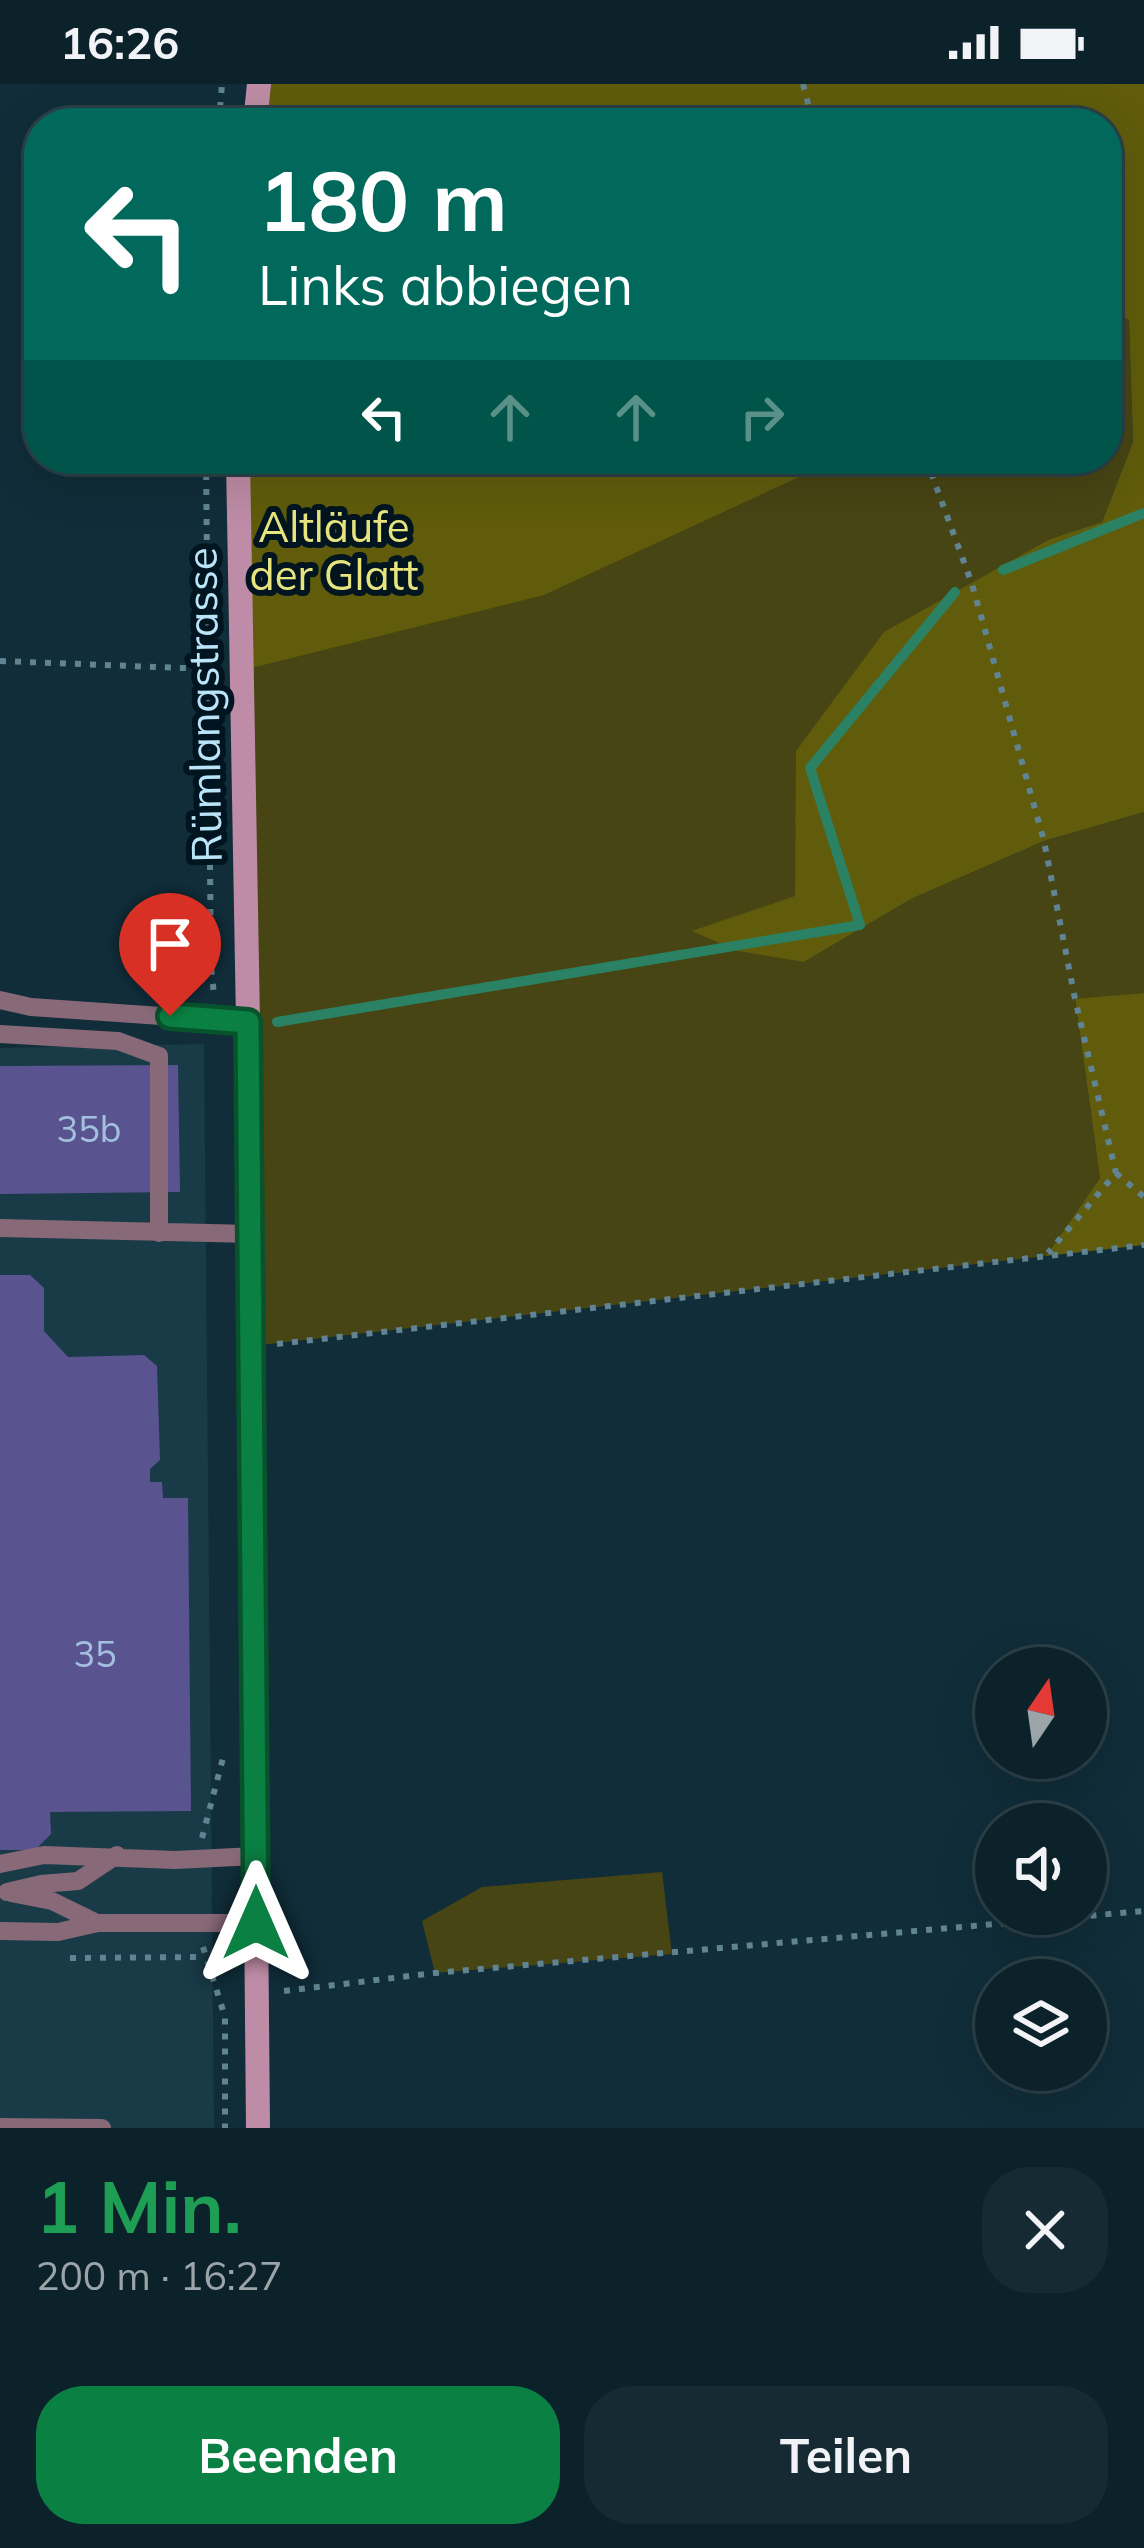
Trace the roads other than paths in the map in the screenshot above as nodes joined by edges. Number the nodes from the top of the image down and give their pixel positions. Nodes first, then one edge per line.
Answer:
1 (238, 474) edge
2 (0, 1000) edge
3 (248, 1022) junction
4 (0, 1034) edge
5 (0, 1228) edge
6 (160, 1233) junction
7 (250, 1234) junction
8 (117, 1855) junction
9 (256, 1856) junction
10 (0, 1864) edge
11 (3, 1892) edge
12 (98, 1923) junction
13 (256, 1923) junction
14 (0, 1931) edge
15 (0, 2127) edge
16 (102, 2128) edge
17 (258, 2128) edge

1 - 3 street, Rümlangstrasse
2 - 3 lane
3 - 7 street, Rümlangstrasse
4 - 6 lane
5 - 6 lane
6 - 7 lane
7 - 9 street, Rümlangstrasse
8 - 9 lane
8 - 10 lane
8 - 11 lane
9 - 13 street, Rümlangstrasse
11 - 12 lane
12 - 13 lane
12 - 14 lane
13 - 17 street, Rümlangstrasse
15 - 16 lane

